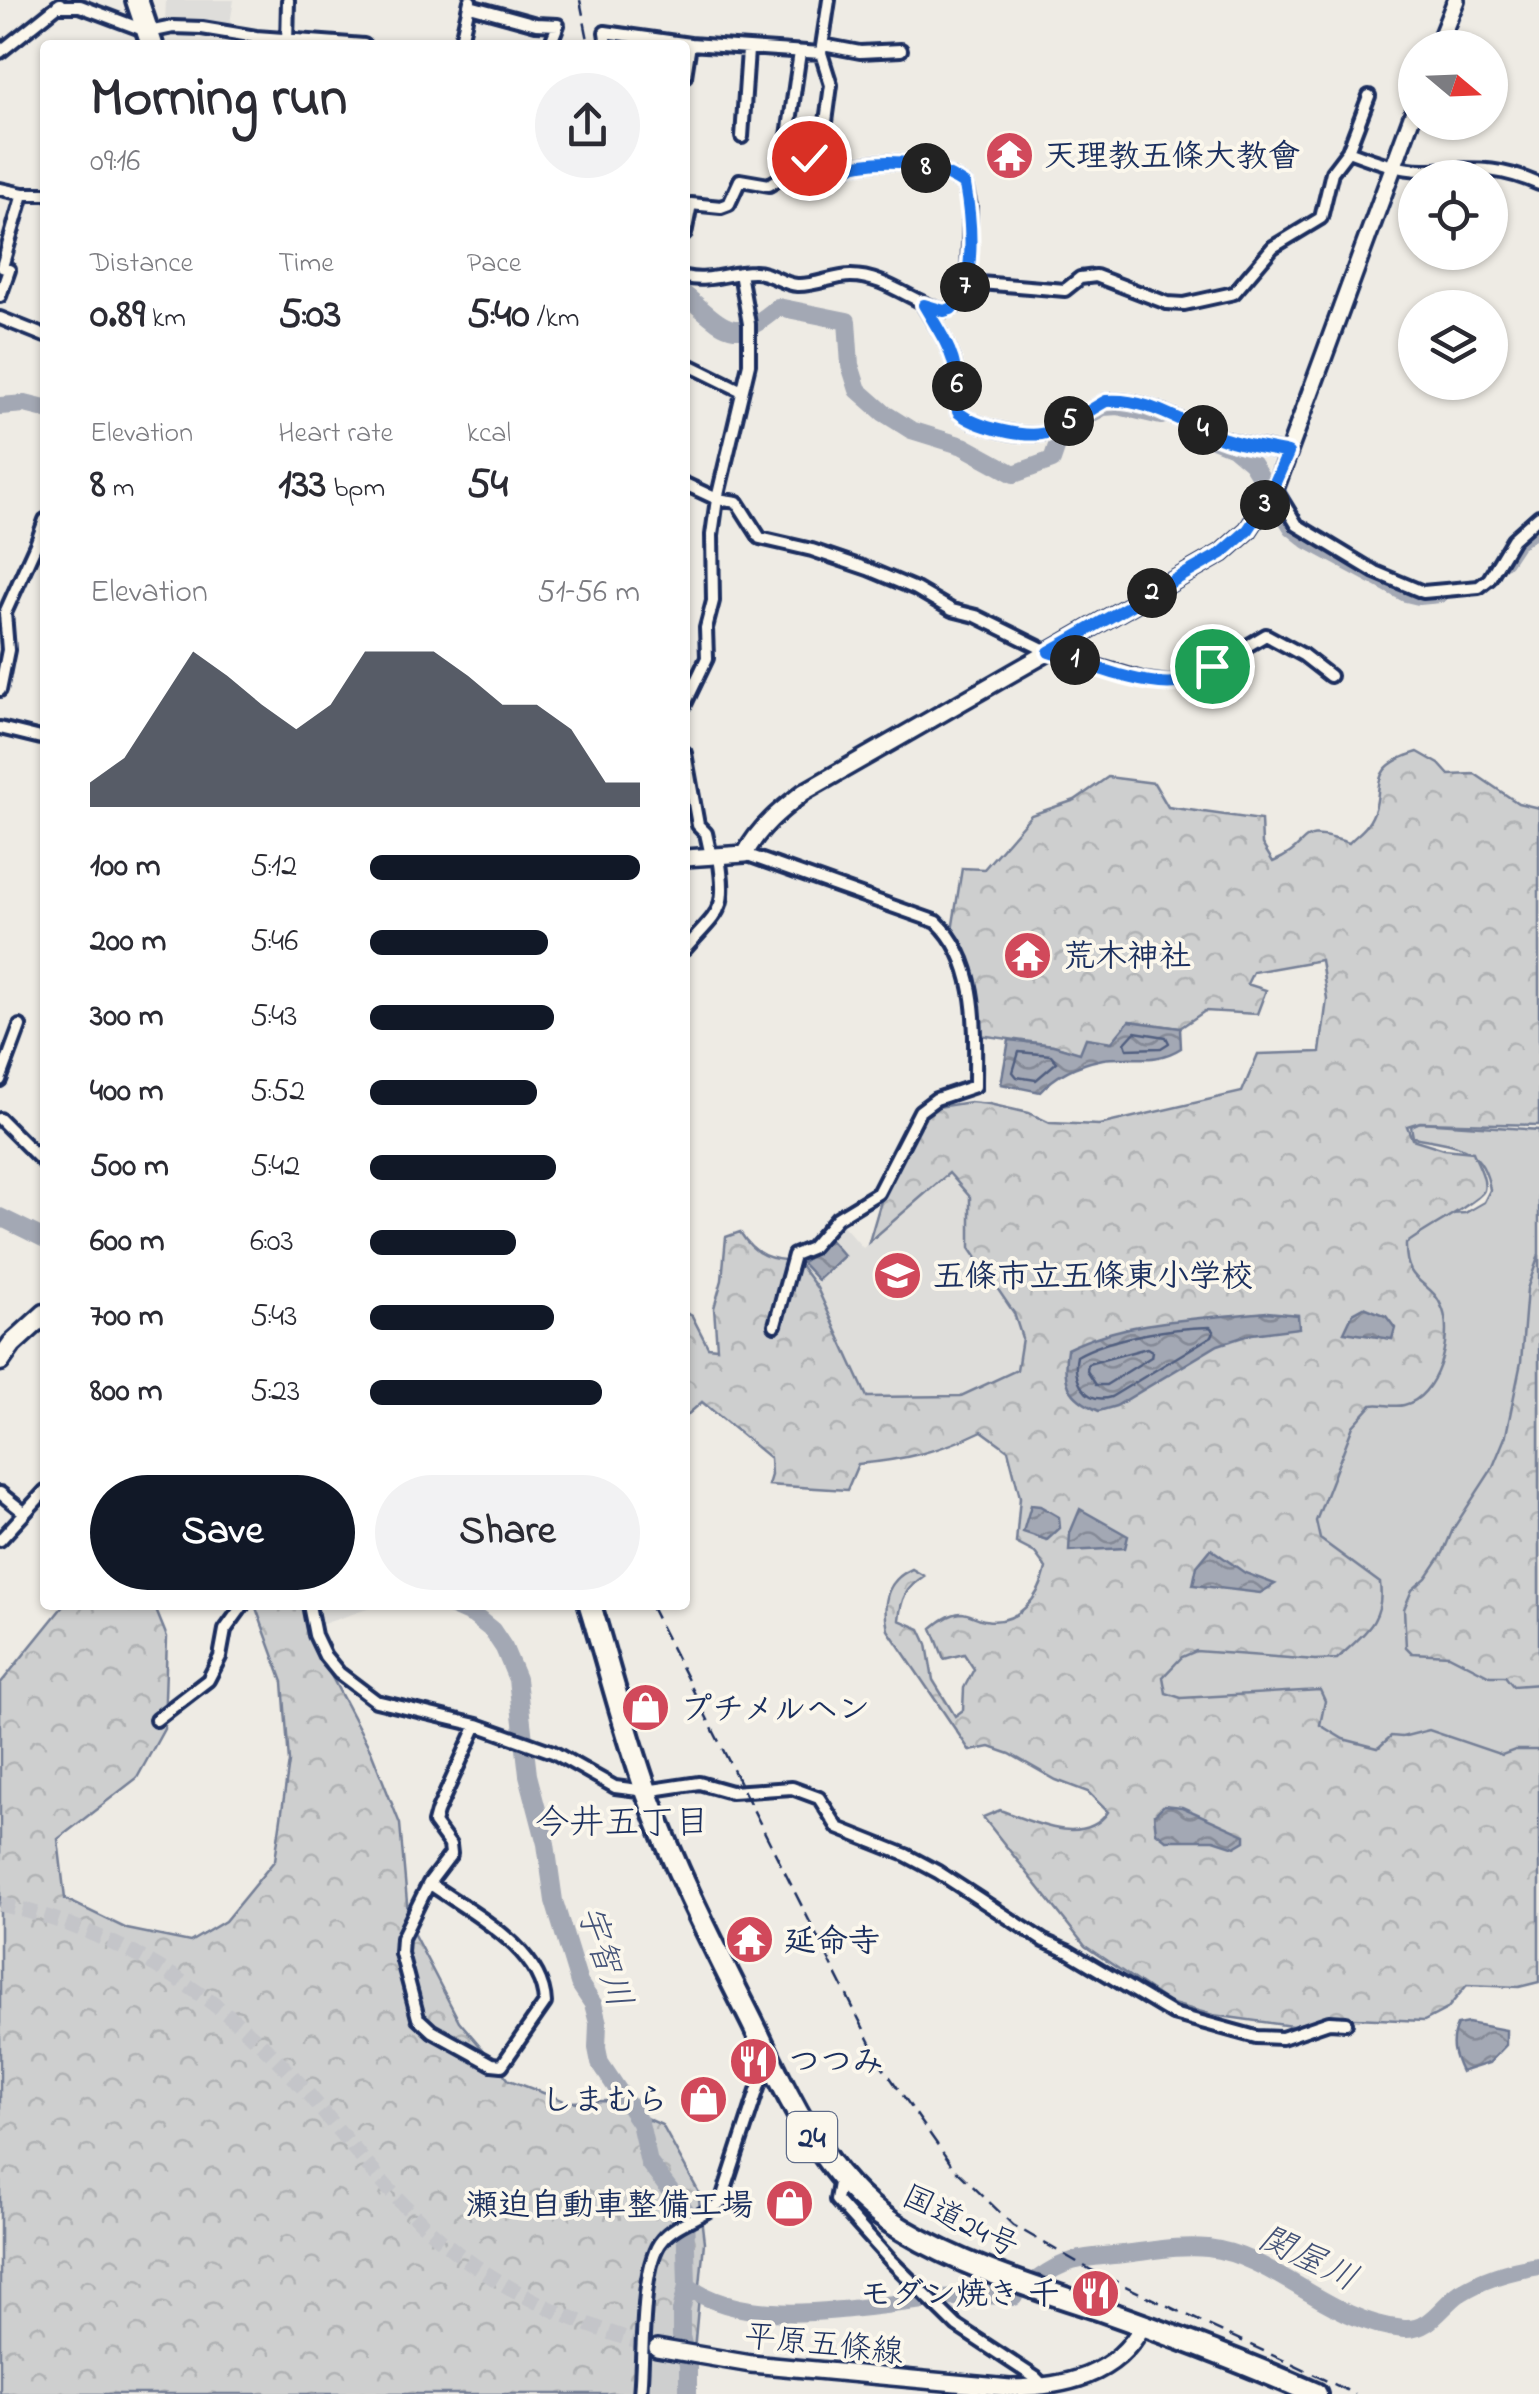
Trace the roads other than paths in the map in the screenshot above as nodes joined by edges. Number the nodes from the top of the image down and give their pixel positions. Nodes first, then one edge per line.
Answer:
1 (138, 0) edge
2 (288, 0) edge
3 (829, 0) edge
4 (1456, 0) edge
5 (61, 3) edge
6 (470, 3) edge
7 (1445, 30) edge
8 (150, 39) edge
9 (275, 40) edge
10 (287, 40) edge
11 (461, 40) edge
12 (552, 40) edge
13 (606, 40) edge
14 (662, 40) edge
15 (690, 44) edge
16 (822, 49) junction
17 (748, 50) junction
18 (900, 50) dead end
19 (0, 52) edge
20 (800, 52) junction
21 (1369, 96) dead end
22 (742, 137) dead end
23 (1404, 140) edge
24 (1348, 151) junction
25 (813, 154) junction
26 (1395, 165) junction
27 (1539, 184) edge
28 (0, 189) edge
29 (23, 194) junction
30 (40, 194) edge
31 (690, 204) edge
32 (740, 274) junction
33 (690, 278) edge
34 (968, 282) junction
35 (0, 296) edge
36 (924, 305) junction
37 (0, 318) edge
38 (40, 334) edge
39 (690, 366) edge
40 (742, 392) junction
41 (1288, 453) junction
42 (690, 486) edge
43 (1270, 496) junction
44 (717, 500) junction
45 (1539, 516) edge
46 (40, 545) edge
47 (1049, 652) junction
48 (1330, 676) dead end
49 (0, 690) edge
50 (690, 694) edge
51 (0, 728) edge
52 (40, 737) edge
53 (690, 781) edge
54 (745, 854) junction
55 (715, 856) junction
56 (690, 858) edge
57 (690, 944) edge
58 (20, 1026) dead end
59 (0, 1080) edge
60 (0, 1119) edge
61 (40, 1159) edge
62 (40, 1321) edge
63 (775, 1325) dead end
64 (0, 1361) edge
65 (0, 1493) edge
66 (40, 1496) edge
67 (25, 1513) junction
68 (0, 1540) edge
69 (239, 1610) edge
70 (309, 1610) edge
71 (592, 1610) edge
72 (156, 1720) dead end
73 (477, 1726) junction
74 (646, 1791) junction
75 (429, 1883) junction
76 (1346, 2023) dead end
77 (764, 2046) junction
78 (840, 2177) junction
79 (1143, 2325) junction
80 (657, 2348) tunnel mouth
81 (1044, 2387) junction
82 (1068, 2389) edge
83 (640, 2394) edge
84 (1316, 2394) edge

1 - 8 highway
2 - 10 street
3 - 16 street
4 - 7 street
5 - 8 street
5 - 19 street
6 - 11 street
6 - 12 street
8 - 9 street
13 - 14 street
15 - 17 street
16 - 18 street
16 - 20 street
16 - 25 street
17 - 20 street
17 - 22 street
20 - 25 street
21 - 24 street
23 - 26 street
24 - 26 street
24 - 34 street
25 - 31 street
25 - 34 street
26 - 27 street
26 - 41 street
28 - 29 street
29 - 30 street
29 - 35 street
32 - 33 street
32 - 36 street
32 - 40 street
34 - 36 street
36 - 41 street
37 - 38 street
39 - 40 street
40 - 44 street
41 - 43 street
42 - 44 street
43 - 45 street
43 - 47 street
44 - 47 street
44 - 50 street
46 - 49 street
47 - 48 street
47 - 54 street
51 - 52 street
53 - 55 street
54 - 55 street
54 - 63 street
55 - 56 street
55 - 57 street
58 - 59 street
60 - 61 street
62 - 64 main road
65 - 67 street
66 - 67 street
67 - 68 street
69 - 72 street
70 - 73 street
71 - 74 highway, 国道24号 / 24
73 - 74 street
73 - 75 street
74 - 76 street
74 - 77 highway, 国道24号 / 24
75 - 75 street
77 - 78 highway, 国道24号 / 24
77 - 83 street
78 - 79 highway, 国道24号 / 24
78 - 81 street
79 - 82 street, 平原五條線
79 - 84 highway, 国道24号 / 24
80 - 81 street, 平原五條線
81 - 82 street, 平原五條線

